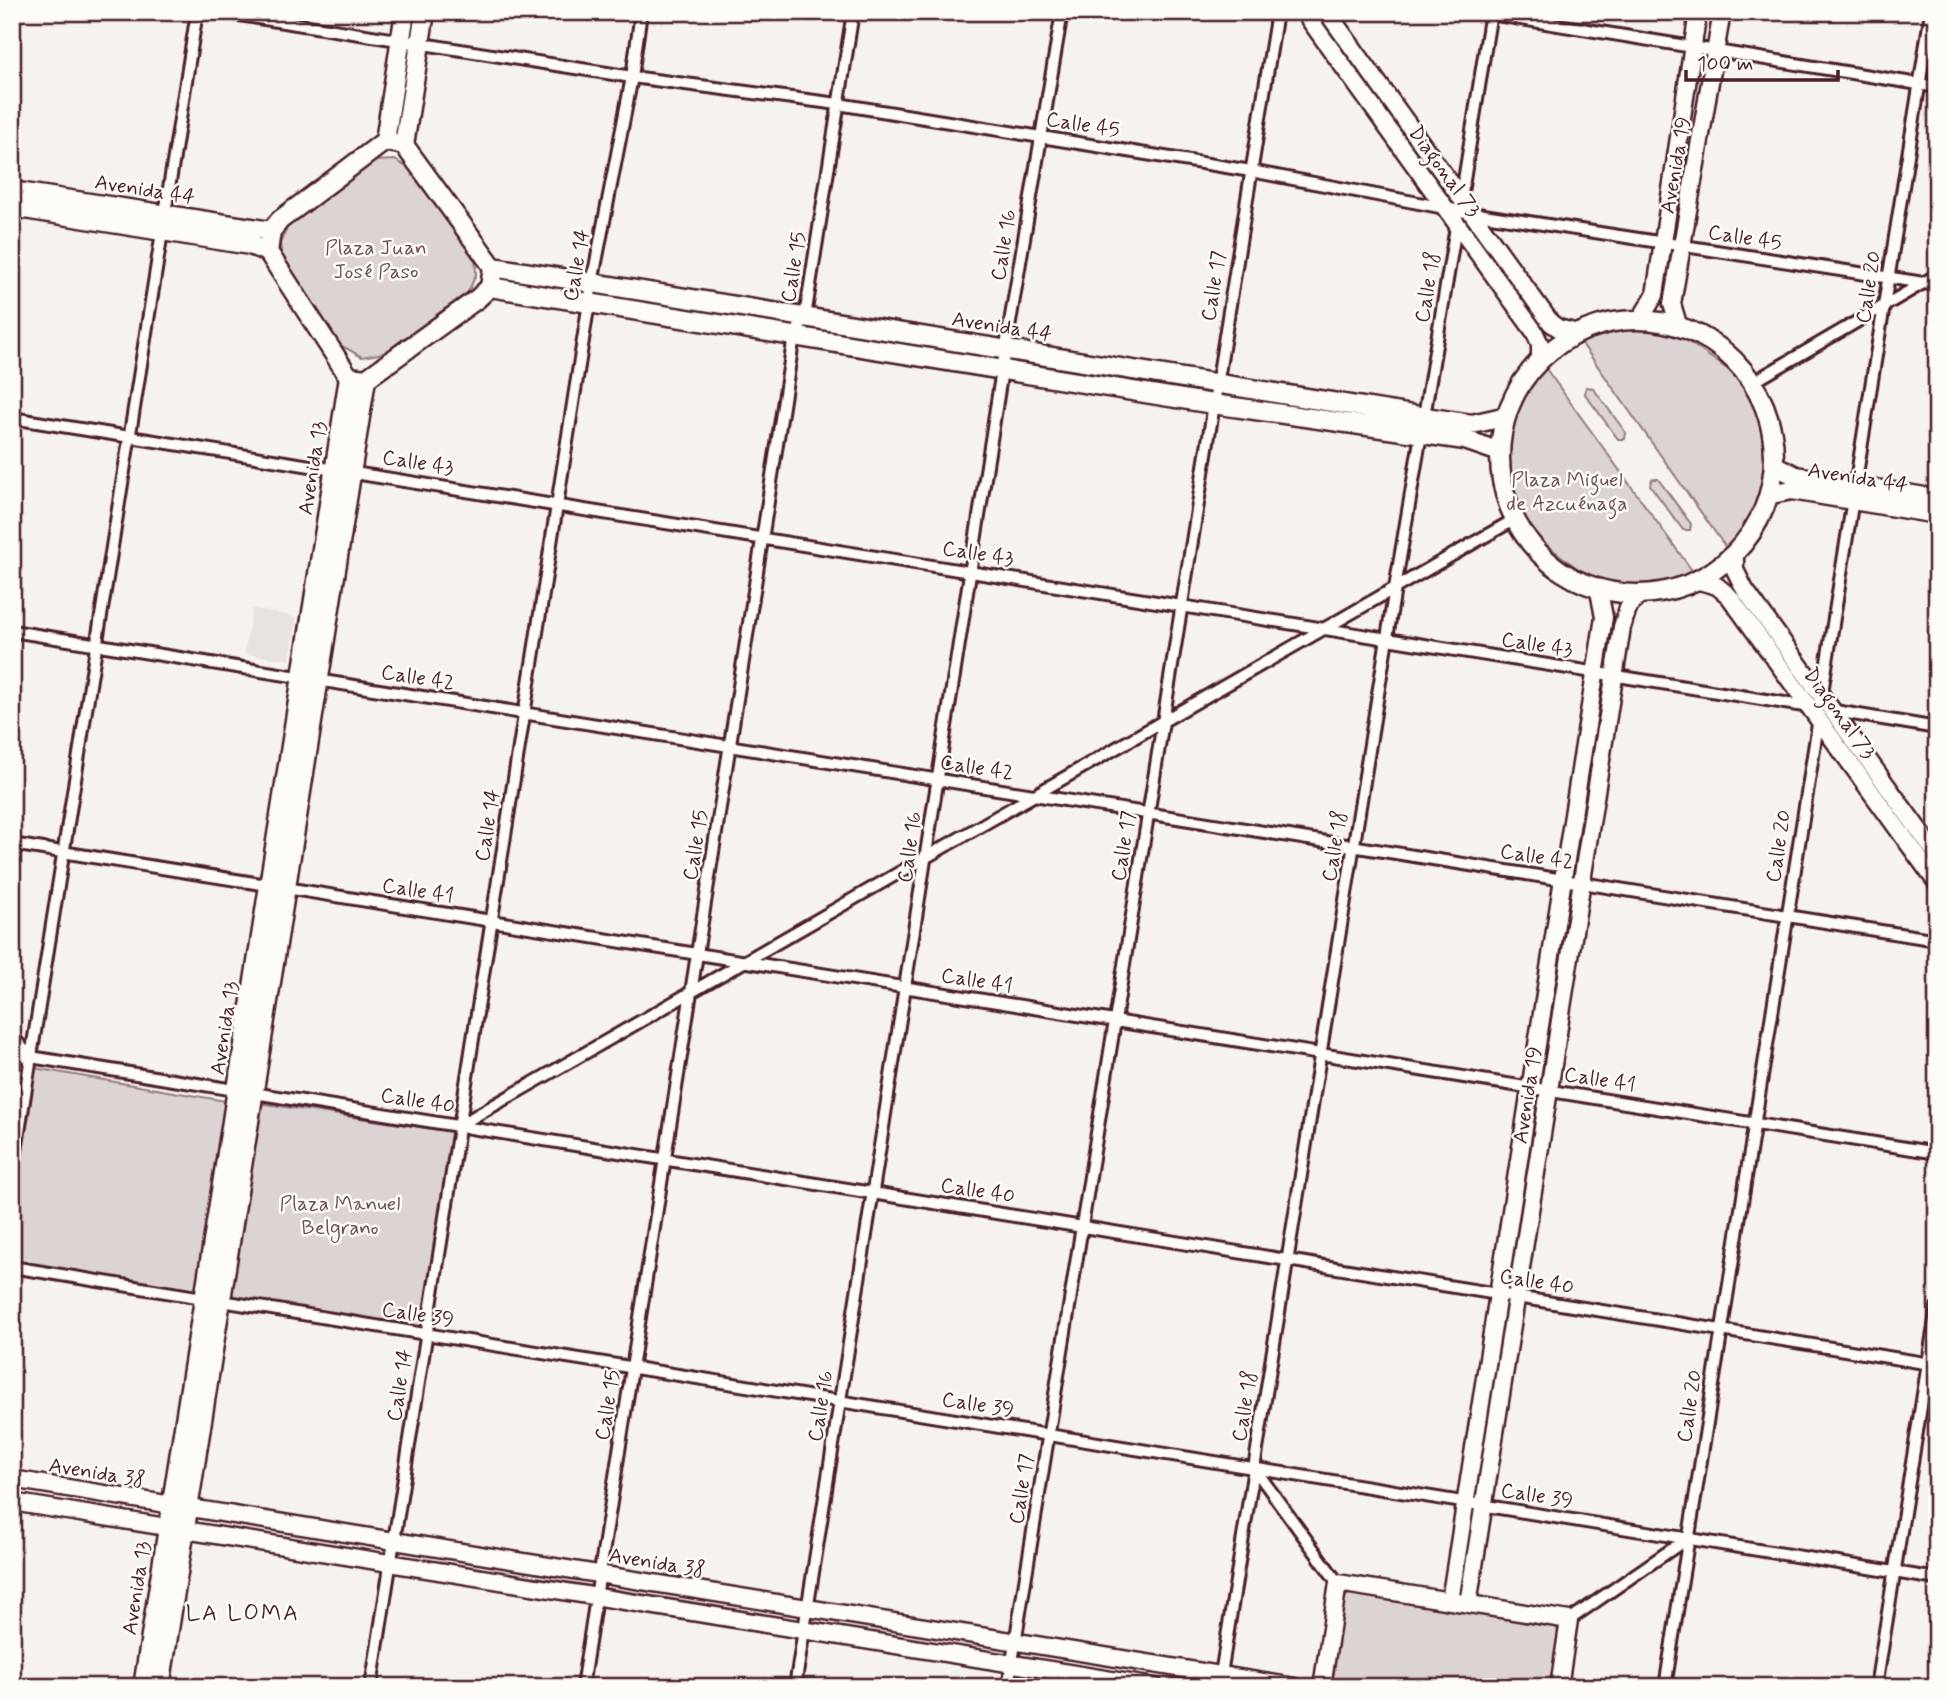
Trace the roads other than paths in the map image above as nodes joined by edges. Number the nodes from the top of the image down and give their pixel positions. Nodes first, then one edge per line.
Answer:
1 (197, 12) edge
2 (220, 12) edge
3 (405, 12) edge
4 (425, 12) edge
5 (641, 12) edge
6 (853, 12) edge
7 (1062, 12) edge
8 (1277, 12) edge
9 (1304, 12) edge
10 (1326, 12) edge
11 (1478, 12) edge
12 (1699, 12) edge
13 (1722, 12) edge
14 (1931, 12) edge
15 (1491, 13) edge
16 (401, 41) junction
17 (420, 44) junction
18 (1693, 47) junction
19 (1716, 51) junction
20 (632, 77) junction
21 (1920, 84) junction
22 (1937, 87) edge
23 (838, 104) junction
24 (1041, 137) junction
25 (385, 141) junction
26 (404, 145) junction
27 (1251, 171) junction
28 (12, 191) edge
29 (12, 207) edge
30 (1459, 211) junction
31 (164, 224) junction
32 (271, 231) junction
33 (1662, 244) junction
34 (1682, 247) junction
35 (268, 252) junction
36 (493, 267) junction
37 (1937, 275) edge
38 (1888, 280) junction
39 (592, 283) junction
40 (1923, 283) junction
41 (1937, 285) edge
42 (490, 287) junction
43 (589, 303) junction
44 (1884, 306) junction
45 (805, 317) junction
46 (1641, 318) junction
47 (1678, 324) junction
48 (1578, 333) junction
49 (794, 336) junction
50 (1006, 349) junction
51 (1540, 358) junction
52 (1002, 370) junction
53 (358, 378) junction
54 (1755, 381) junction
55 (1217, 384) junction
56 (1213, 404) junction
57 (1503, 417) junction
58 (12, 418) edge
59 (1424, 426) junction
60 (130, 437) junction
61 (1497, 451) junction
62 (1776, 466) junction
63 (343, 470) junction
64 (1854, 492) junction
65 (1771, 494) junction
66 (1937, 499) edge
67 (557, 504) junction
68 (1937, 514) edge
69 (1510, 522) junction
70 (763, 538) junction
71 (1735, 552) junction
72 (971, 572) junction
73 (1699, 581) junction
74 (1395, 588) junction
75 (1599, 591) junction
76 (1638, 596) junction
77 (1181, 606) junction
78 (1321, 628) junction
79 (12, 631) edge
80 (1387, 639) junction
81 (97, 644) junction
82 (1595, 673) junction
83 (1614, 676) junction
84 (310, 679) junction
85 (1820, 708) junction
86 (524, 714) junction
87 (1162, 724) junction
88 (1937, 728) edge
89 (730, 747) junction
90 (938, 780) junction
91 (1034, 795) junction
92 (1148, 813) junction
93 (12, 844) edge
94 (1353, 846) junction
95 (64, 852) junction
96 (1937, 855) edge
97 (928, 856) junction
98 (1563, 880) junction
99 (1581, 883) junction
100 (1937, 883) edge
101 (278, 887) junction
102 (1786, 916) junction
103 (492, 922) junction
104 (1937, 940) edge
105 (697, 954) junction
106 (745, 962) junction
107 (905, 988) junction
108 (692, 991) junction
109 (1115, 1021) junction
110 (12, 1037) edge
111 (1320, 1054) junction
112 (12, 1055) edge
113 (31, 1058) junction
114 (1530, 1088) junction
115 (245, 1091) junction
116 (1549, 1091) junction
117 (1754, 1124) junction
118 (458, 1126) junction
119 (1937, 1153) edge
120 (665, 1159) junction
121 (12, 1176) edge
122 (873, 1193) junction
123 (1082, 1227) junction
124 (1287, 1260) junction
125 (12, 1268) edge
126 (1498, 1294) junction
127 (1517, 1297) junction
128 (213, 1300) junction
129 (1937, 1307) edge
130 (1721, 1330) junction
131 (427, 1334) junction
132 (1932, 1364) edge
133 (632, 1368) junction
134 (840, 1401) junction
135 (1049, 1435) junction
136 (1254, 1468) junction
137 (12, 1479) edge
138 (12, 1502) edge
139 (1465, 1502) junction
140 (1484, 1505) junction
141 (180, 1506) junction
142 (177, 1529) junction
143 (1688, 1538) junction
144 (394, 1541) junction
145 (391, 1564) junction
146 (1894, 1572) junction
147 (600, 1574) junction
148 (1937, 1579) edge
149 (1338, 1583) junction
150 (597, 1594) junction
151 (1450, 1601) junction
152 (1468, 1604) junction
153 (808, 1608) junction
154 (1569, 1620) junction
155 (804, 1630) junction
156 (1016, 1642) junction
157 (1012, 1662) junction
158 (1220, 1681) edge
159 (144, 1687) edge
160 (160, 1687) edge
161 (371, 1687) edge
162 (582, 1687) edge
163 (795, 1687) edge
164 (1009, 1687) edge
165 (1154, 1687) edge
166 (1295, 1687) edge
167 (1322, 1687) edge
168 (1559, 1687) edge
169 (1665, 1687) edge
170 (1876, 1687) edge

1 - 31 street
2 - 16 street, Calle 45
3 - 16 main road
4 - 17 main road
5 - 20 street, Calle 14
6 - 23 street, Calle 15
7 - 24 street, Calle 16
8 - 27 street, Calle 17
9 - 30 main road, Diagonal 73
10 - 30 main road, Diagonal 73
11 - 15 street
12 - 18 main road, Avenida 19
13 - 19 main road, Avenida 19
14 - 21 street, Calle 20
15 - 18 street
15 - 30 street, Calle 18
16 - 17 street, Calle 45
16 - 25 main road
17 - 20 street, Calle 45
17 - 26 main road
18 - 19 street
18 - 33 main road, Avenida 19
19 - 21 street
19 - 34 main road, Avenida 19
20 - 23 street, Calle 45
20 - 39 street, Calle 14
21 - 22 street
21 - 38 street, Calle 20
23 - 24 street, Calle 45
23 - 45 street, Calle 15
24 - 27 street, Calle 45
24 - 50 street, Calle 16
25 - 26 main road
25 - 32 main road
26 - 36 main road
27 - 30 street, Calle 45
27 - 55 street, Calle 17
28 - 31 main road, Avenida 44
29 - 31 main road, Avenida 44
30 - 33 street, Calle 45
30 - 48 main road, Diagonal 73
30 - 51 main road, Diagonal 73
30 - 59 street, Calle 18
31 - 32 main road, Avenida 44
31 - 35 main road, Avenida 44
31 - 60 street
32 - 35 main road
33 - 34 street, Calle 45
33 - 46 main road, Avenida 19
34 - 38 street, Calle 45
34 - 47 main road, Avenida 19
35 - 53 main road
36 - 39 main road, Avenida 44
36 - 42 main road
37 - 40 street
38 - 40 street, Calle 45
38 - 44 street, Calle 20
39 - 43 street, Calle 14
39 - 45 main road, Avenida 44
40 - 41 street, Calle 45
40 - 44 street
42 - 43 main road, Avenida 44
42 - 53 main road
43 - 49 main road, Avenida 44
43 - 67 street, Calle 14
44 - 54 street
44 - 64 street, Calle 20
45 - 49 street, Calle 15
45 - 50 main road, Avenida 44
46 - 47 main road
46 - 48 main road
47 - 54 main road
48 - 51 main road
49 - 52 main road, Avenida 44
49 - 70 street, Calle 15
50 - 52 street, Calle 16
50 - 55 main road, Avenida 44
51 - 57 main road
52 - 56 main road, Avenida 44
52 - 72 street, Calle 16
53 - 63 main road, Avenida 13
54 - 62 main road
55 - 56 street, Calle 17
55 - 59 main road, Avenida 44
56 - 59 main road, Avenida 44
56 - 77 street, Calle 17
57 - 59 main road, Avenida 44
57 - 61 main road
58 - 60 street, Calle 43
59 - 61 main road, Avenida 44
59 - 74 street, Calle 18
60 - 63 street, Calle 43
60 - 81 street
61 - 69 main road
62 - 64 main road, Avenida 44
62 - 65 main road
63 - 67 street, Calle 43
63 - 84 main road, Avenida 13
64 - 65 main road, Avenida 44
64 - 66 main road, Avenida 44
64 - 68 main road, Avenida 44
64 - 85 street, Calle 20
65 - 71 main road
67 - 70 street, Calle 43
67 - 86 street, Calle 14
69 - 74 street
69 - 75 main road
70 - 72 street, Calle 43
70 - 89 street, Calle 15
71 - 73 main road
71 - 85 main road, Diagonal 73
72 - 77 street, Calle 43
72 - 90 street, Calle 16
73 - 76 main road
73 - 85 main road, Diagonal 73
74 - 78 street
74 - 80 street, Calle 18
75 - 76 main road
75 - 82 main road, Avenida 19
76 - 83 main road, Avenida 19
77 - 78 street, Calle 43
77 - 87 street, Calle 17
78 - 80 street, Calle 43
78 - 87 street
79 - 81 street, Calle 42
80 - 82 street, Calle 43
80 - 94 street, Calle 18
81 - 84 street, Calle 42
81 - 95 street
82 - 83 street, Calle 43
82 - 98 main road, Avenida 19
83 - 85 street, Calle 43
83 - 99 main road, Avenida 19
84 - 86 street, Calle 42
84 - 101 main road, Avenida 13
85 - 88 street, Calle 43
85 - 96 main road, Diagonal 73
85 - 100 main road, Diagonal 73
85 - 102 street, Calle 20
86 - 89 street, Calle 42
86 - 103 street, Calle 14
87 - 91 street
87 - 92 street, Calle 17
89 - 90 street, Calle 42
89 - 105 street, Calle 15
90 - 91 street, Calle 42
90 - 97 street, Calle 16
91 - 92 street, Calle 42
91 - 97 street
92 - 94 street, Calle 42
92 - 109 street, Calle 17
93 - 95 street, Calle 41
94 - 98 street, Calle 42
94 - 111 street, Calle 18
95 - 101 street, Calle 41
95 - 113 street
97 - 106 street
97 - 107 street, Calle 16
98 - 99 street, Calle 42
98 - 114 main road, Avenida 19
99 - 102 street, Calle 42
99 - 116 main road, Avenida 19
101 - 103 street, Calle 41
101 - 115 main road, Avenida 13
102 - 104 street, Calle 42
102 - 117 street, Calle 20
103 - 105 street, Calle 41
103 - 118 street, Calle 14
105 - 106 street, Calle 41
105 - 108 street, Calle 15
106 - 107 street, Calle 41
106 - 108 street
107 - 109 street, Calle 41
107 - 122 street, Calle 16
108 - 118 street
108 - 120 street, Calle 15
109 - 111 street, Calle 41
109 - 123 street, Calle 17
110 - 113 street
111 - 114 street, Calle 41
111 - 124 street, Calle 18
112 - 113 street, Calle 40
113 - 115 street, Calle 40
113 - 121 street
114 - 116 street, Calle 41
114 - 126 main road, Avenida 19
115 - 118 street, Calle 40
115 - 128 main road, Avenida 13
116 - 117 street, Calle 41
116 - 127 main road, Avenida 19
117 - 119 street, Calle 41
117 - 130 street, Calle 20
118 - 120 street, Calle 40
118 - 131 street, Calle 14
120 - 122 street, Calle 40
120 - 133 street, Calle 15
122 - 123 street, Calle 40
122 - 134 street, Calle 16
123 - 124 street, Calle 40
123 - 135 street, Calle 17
124 - 126 street, Calle 40
124 - 136 street, Calle 18
125 - 128 street, Calle 39
126 - 127 street, Calle 40
126 - 139 main road, Avenida 19
127 - 130 street, Calle 40
127 - 140 main road, Avenida 19
128 - 131 street, Calle 39
128 - 141 main road, Avenida 13
129 - 132 street
130 - 132 street, Calle 40
130 - 143 street, Calle 20
131 - 133 street, Calle 39
131 - 144 street, Calle 14
132 - 146 street
133 - 134 street, Calle 39
133 - 147 street, Calle 15
134 - 135 street, Calle 39
134 - 153 street, Calle 16
135 - 136 street, Calle 39
135 - 156 street, Calle 17
136 - 139 street, Calle 39
136 - 149 street
136 - 158 street, Calle 18
137 - 141 main road, Avenida 38
138 - 142 main road, Avenida 38
139 - 140 street, Calle 39
139 - 151 main road, Avenida 19
140 - 143 street, Calle 39
140 - 152 main road, Avenida 19
141 - 142 main road, Avenida 13
141 - 144 main road, Avenida 38
142 - 145 main road, Avenida 38
142 - 159 main road, Avenida 13
142 - 160 main road, Avenida 13
143 - 146 street, Calle 39
143 - 154 street
143 - 169 street, Calle 20
144 - 145 street, Calle 14
144 - 147 main road, Avenida 38
145 - 150 main road, Avenida 38
145 - 161 street, Calle 14
146 - 148 street, Calle 39
146 - 170 street
147 - 150 street, Calle 15
147 - 153 main road, Avenida 38
149 - 151 main road
149 - 167 main road
150 - 155 main road, Avenida 38
150 - 162 street, Calle 15
151 - 152 main road
152 - 154 main road
153 - 155 street, Calle 16
153 - 156 main road, Avenida 38
154 - 168 main road
155 - 157 main road, Avenida 38
155 - 163 street, Calle 16
156 - 157 street, Calle 17
156 - 158 main road, Avenida 38
157 - 164 street, Calle 17
157 - 165 main road, Avenida 38
158 - 166 main road, Avenida 38

